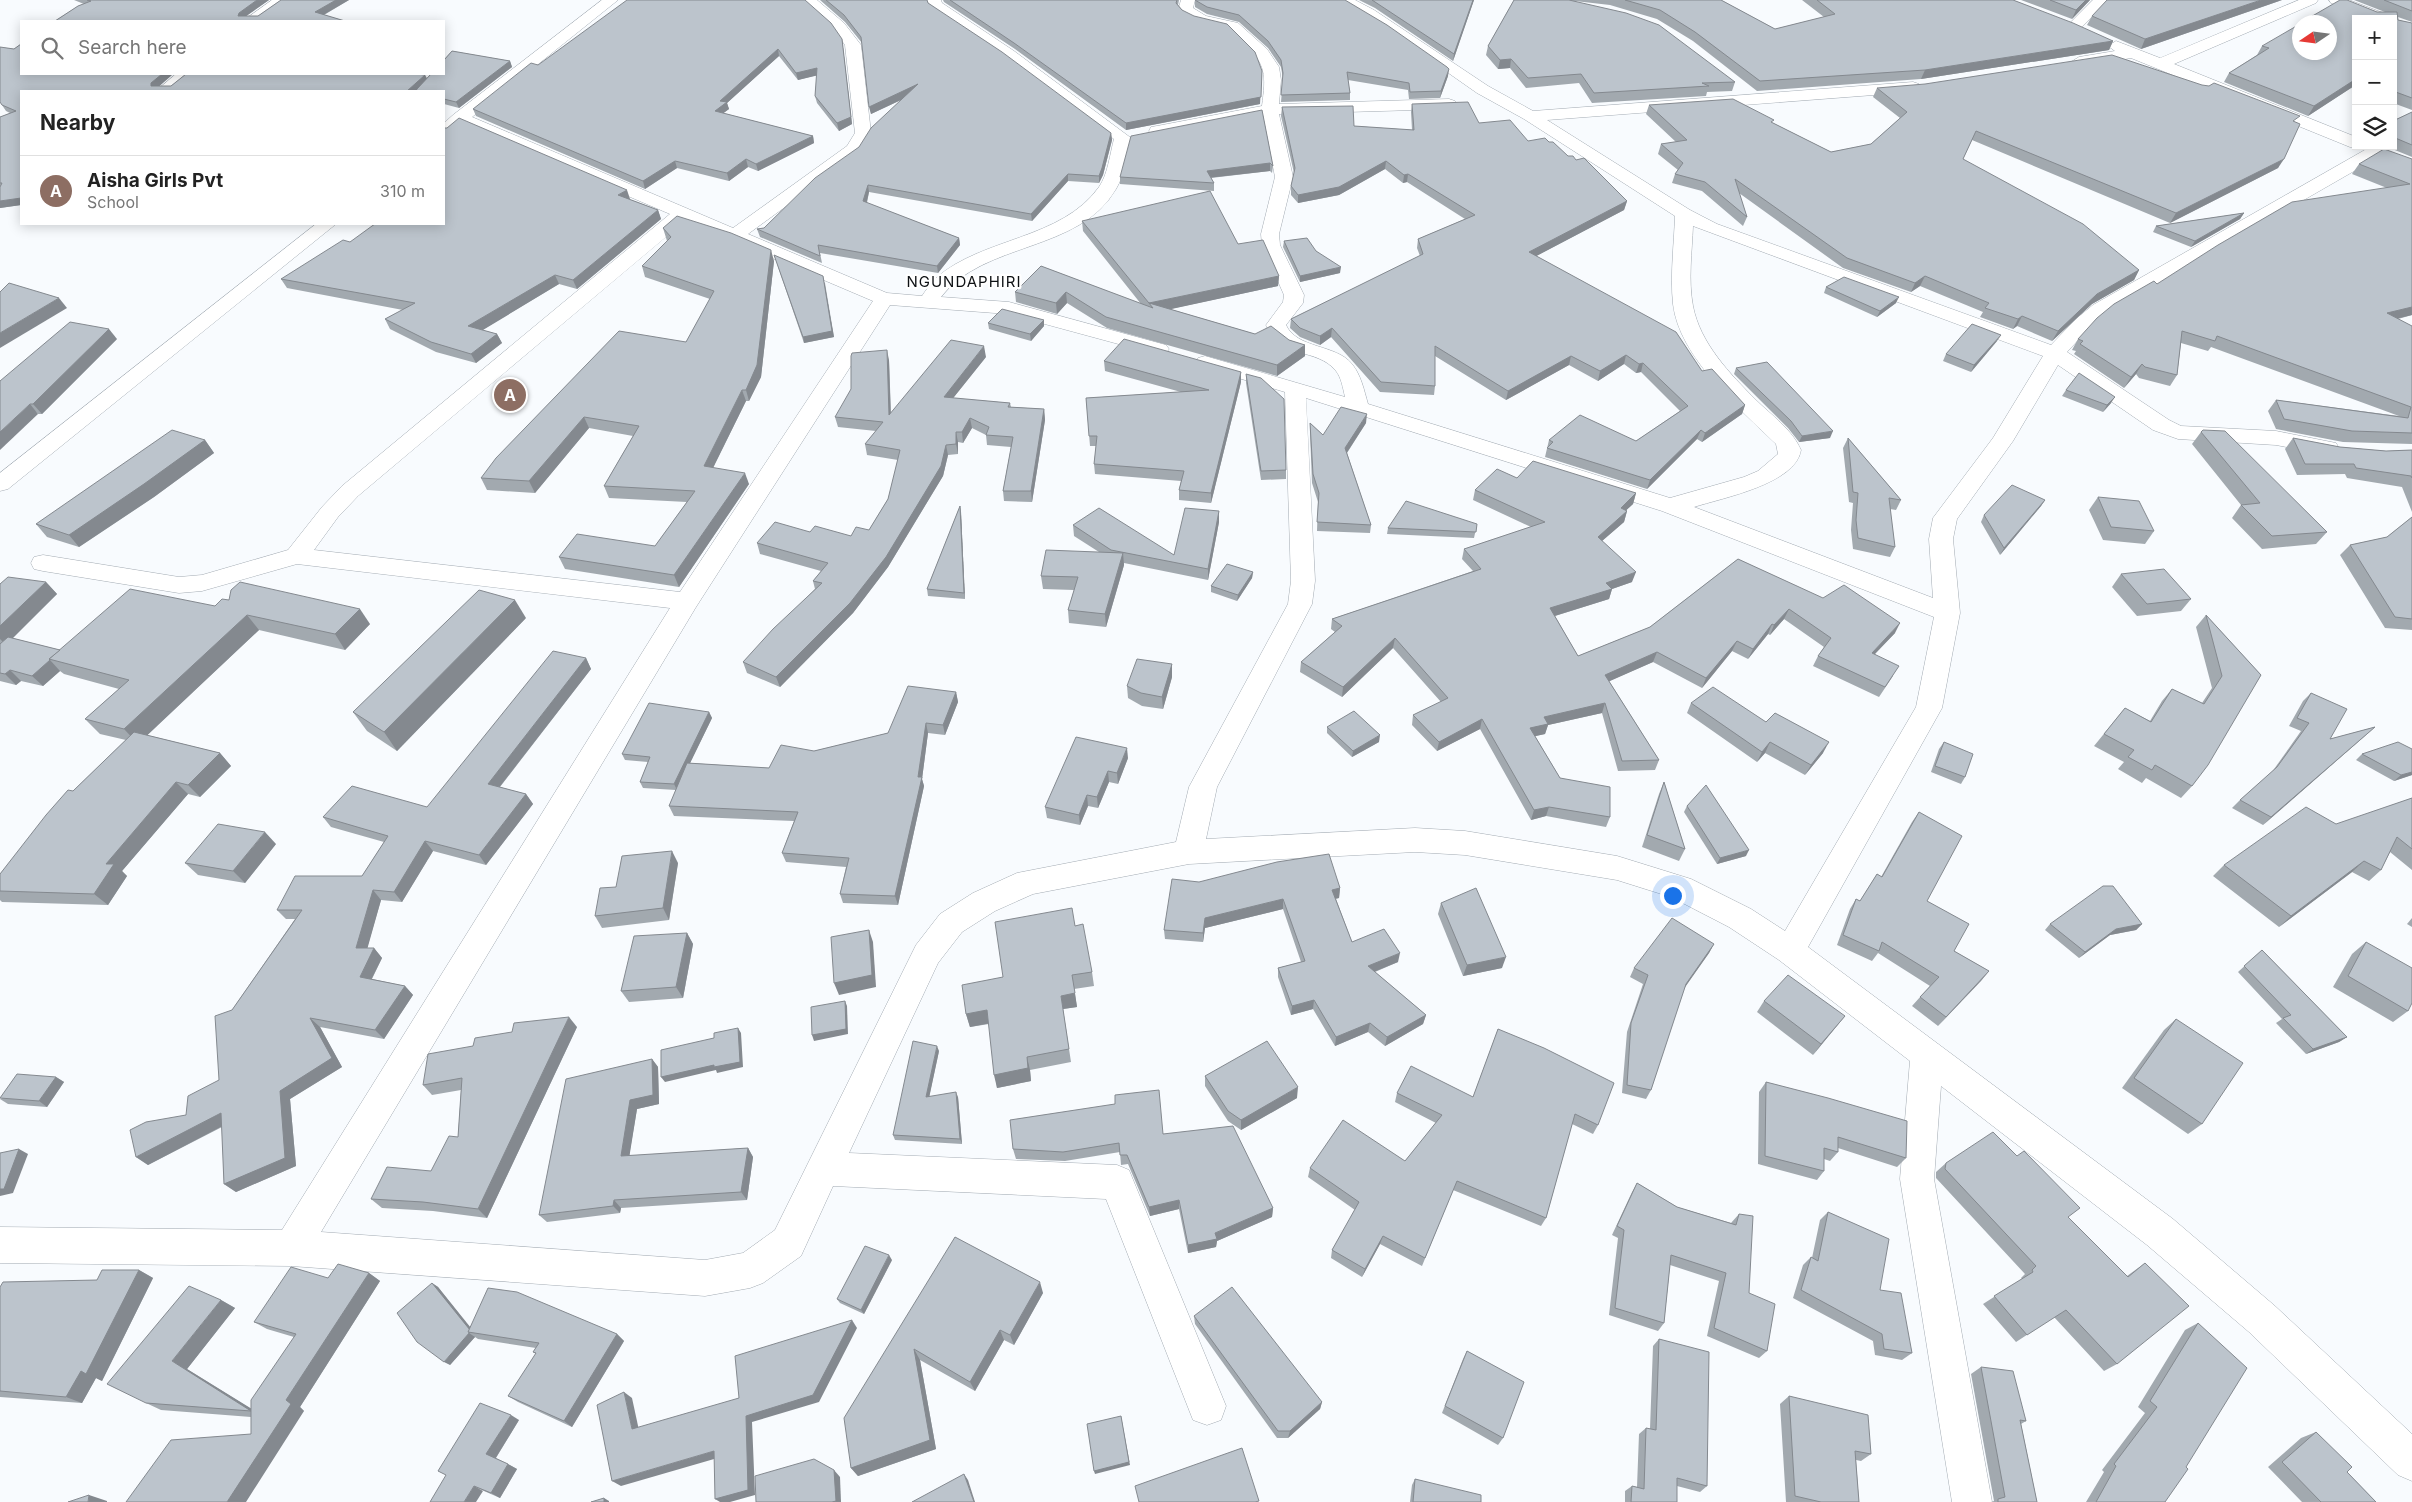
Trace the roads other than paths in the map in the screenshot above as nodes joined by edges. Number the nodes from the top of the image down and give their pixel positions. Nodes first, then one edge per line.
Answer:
1 (282, 0) edge
2 (611, 0) edge
3 (808, 0) edge
4 (934, 0) edge
5 (1188, 0) edge
6 (1344, 0) edge
7 (2101, 0) edge
8 (2311, 0) edge
9 (2336, 0) edge
10 (2377, 15) edge
11 (252, 20) edge
12 (2056, 20) edge
13 (2074, 27) junction
14 (2132, 53) junction
15 (2067, 63) edge
16 (2160, 64) junction
17 (185, 75) edge
18 (1734, 83) edge
19 (1930, 85) edge
20 (165, 90) edge
21 (1754, 98) junction
22 (1503, 103) junction
23 (1270, 109) junction
24 (1530, 116) junction
25 (451, 124) edge
26 (1123, 138) junction
27 (2352, 142) edge
28 (2372, 150) edge
29 (684, 212) junction
30 (1684, 214) junction
31 (326, 225) edge
32 (735, 235) junction
33 (884, 299) junction
34 (927, 302) junction
35 (2055, 353) junction
36 (1295, 388) junction
37 (1358, 407) junction
38 (2346, 450) edge
39 (0, 484) edge
40 (1670, 506) junction
41 (297, 556) junction
42 (43, 563) dead end
43 (687, 601) junction
44 (1947, 613) junction
45 (1190, 852) junction
46 (1790, 951) junction
47 (1927, 1054) junction
48 (824, 1169) junction
49 (0, 1245) edge
50 (291, 1248) junction
51 (1207, 1406) dead end
52 (2412, 1461) edge
53 (1972, 1502) edge

1 - 11 street
2 - 25 street
3 - 32 street
4 - 26 street
5 - 23 street
6 - 22 street
7 - 13 street
8 - 16 street
9 - 10 street
12 - 13 street
13 - 14 street
14 - 15 street
14 - 16 street
16 - 27 street
17 - 20 street
18 - 21 street
19 - 21 street
21 - 24 street
22 - 23 street
22 - 24 street
23 - 26 street
23 - 37 street
24 - 30 street
25 - 29 street
26 - 34 street
28 - 35 street
29 - 32 street
29 - 41 street
30 - 35 street
30 - 40 street
31 - 39 street
32 - 33 street
33 - 34 street
33 - 43 street
34 - 36 street
35 - 38 street
35 - 44 street
36 - 37 street
36 - 45 street
37 - 40 street
40 - 44 street
41 - 42 street
41 - 43 street
43 - 50 street
44 - 46 street
45 - 46 street
45 - 48 street
46 - 47 street
47 - 52 street
47 - 53 street
48 - 50 street
48 - 51 street
49 - 50 street

